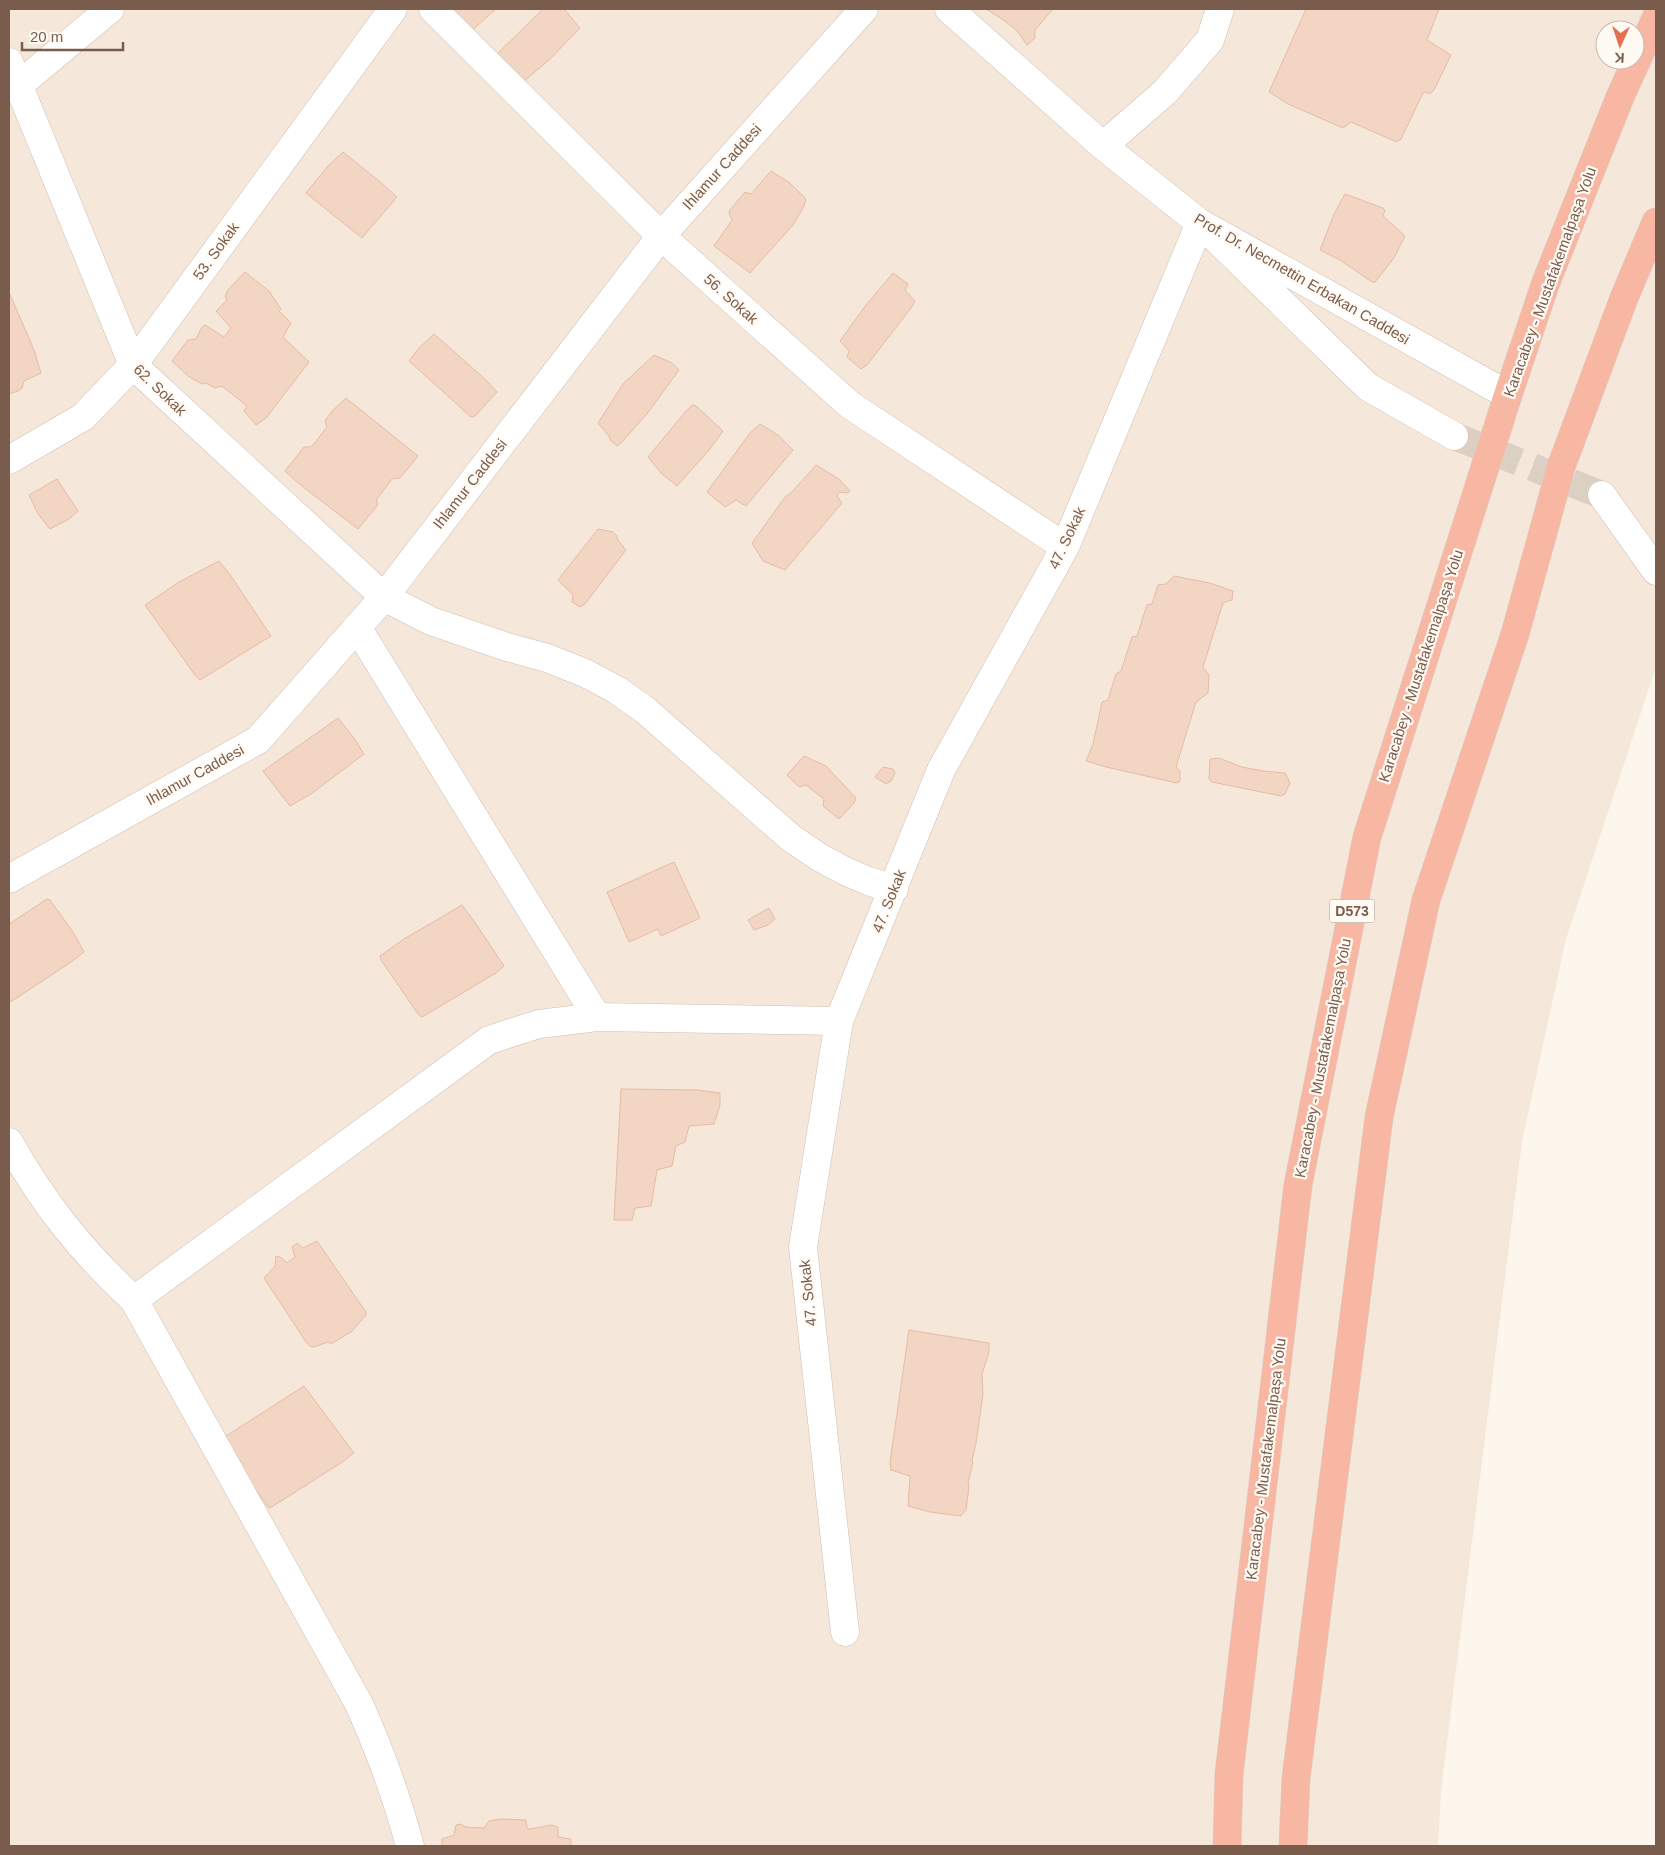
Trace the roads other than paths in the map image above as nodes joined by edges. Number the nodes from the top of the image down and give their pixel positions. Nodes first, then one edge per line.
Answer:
1 (110, 9) edge
2 (393, 9) edge
3 (433, 9) edge
4 (864, 9) edge
5 (948, 9) edge
6 (1220, 9) edge
7 (1656, 18) edge
8 (14, 73) edge
9 (1103, 146) junction
10 (1656, 222) edge
11 (1200, 223) junction
12 (661, 236) junction
13 (133, 366) junction
14 (1508, 394) junction
15 (1454, 436) tunnel mouth
16 (9, 460) edge
17 (1602, 494) tunnel mouth
18 (1065, 547) junction
19 (1656, 571) edge
20 (384, 597) junction
21 (357, 627) junction
22 (9, 879) edge
23 (894, 889) junction
24 (597, 1017) junction
25 (839, 1021) junction
26 (9, 1142) edge
27 (134, 1300) junction
28 (845, 1632) dead end
29 (410, 1846) edge
30 (1227, 1846) edge
31 (1293, 1846) edge

1 - 8 street
2 - 13 street, 53. Sokak
3 - 12 street, 56. Sokak
4 - 12 street, Ihlamur Caddesi
5 - 9 street, Prof. Dr. Necmettin Erbakan Caddesi
6 - 9 street
7 - 14 highway, Karacabey - Mustafakemalpaşa Yolu / D573
8 - 13 street, 62. Sokak
9 - 11 street, Prof. Dr. Necmettin Erbakan Caddesi
10 - 31 highway
11 - 14 street, Prof. Dr. Necmettin Erbakan Caddesi
11 - 15 street
11 - 18 street, 47. Sokak
12 - 18 street, 56. Sokak
12 - 20 street, Ihlamur Caddesi
13 - 16 street, 53. Sokak
13 - 20 street, 62. Sokak
14 - 30 highway, Karacabey - Mustafakemalpaşa Yolu / D573
17 - 19 street
18 - 23 street, 47. Sokak
20 - 21 street, Ihlamur Caddesi
20 - 23 street, 62. Sokak
21 - 22 street, Ihlamur Caddesi
21 - 24 street
23 - 25 street, 47. Sokak
24 - 25 street
24 - 27 street
25 - 28 street, 47. Sokak
26 - 27 street
27 - 29 street

